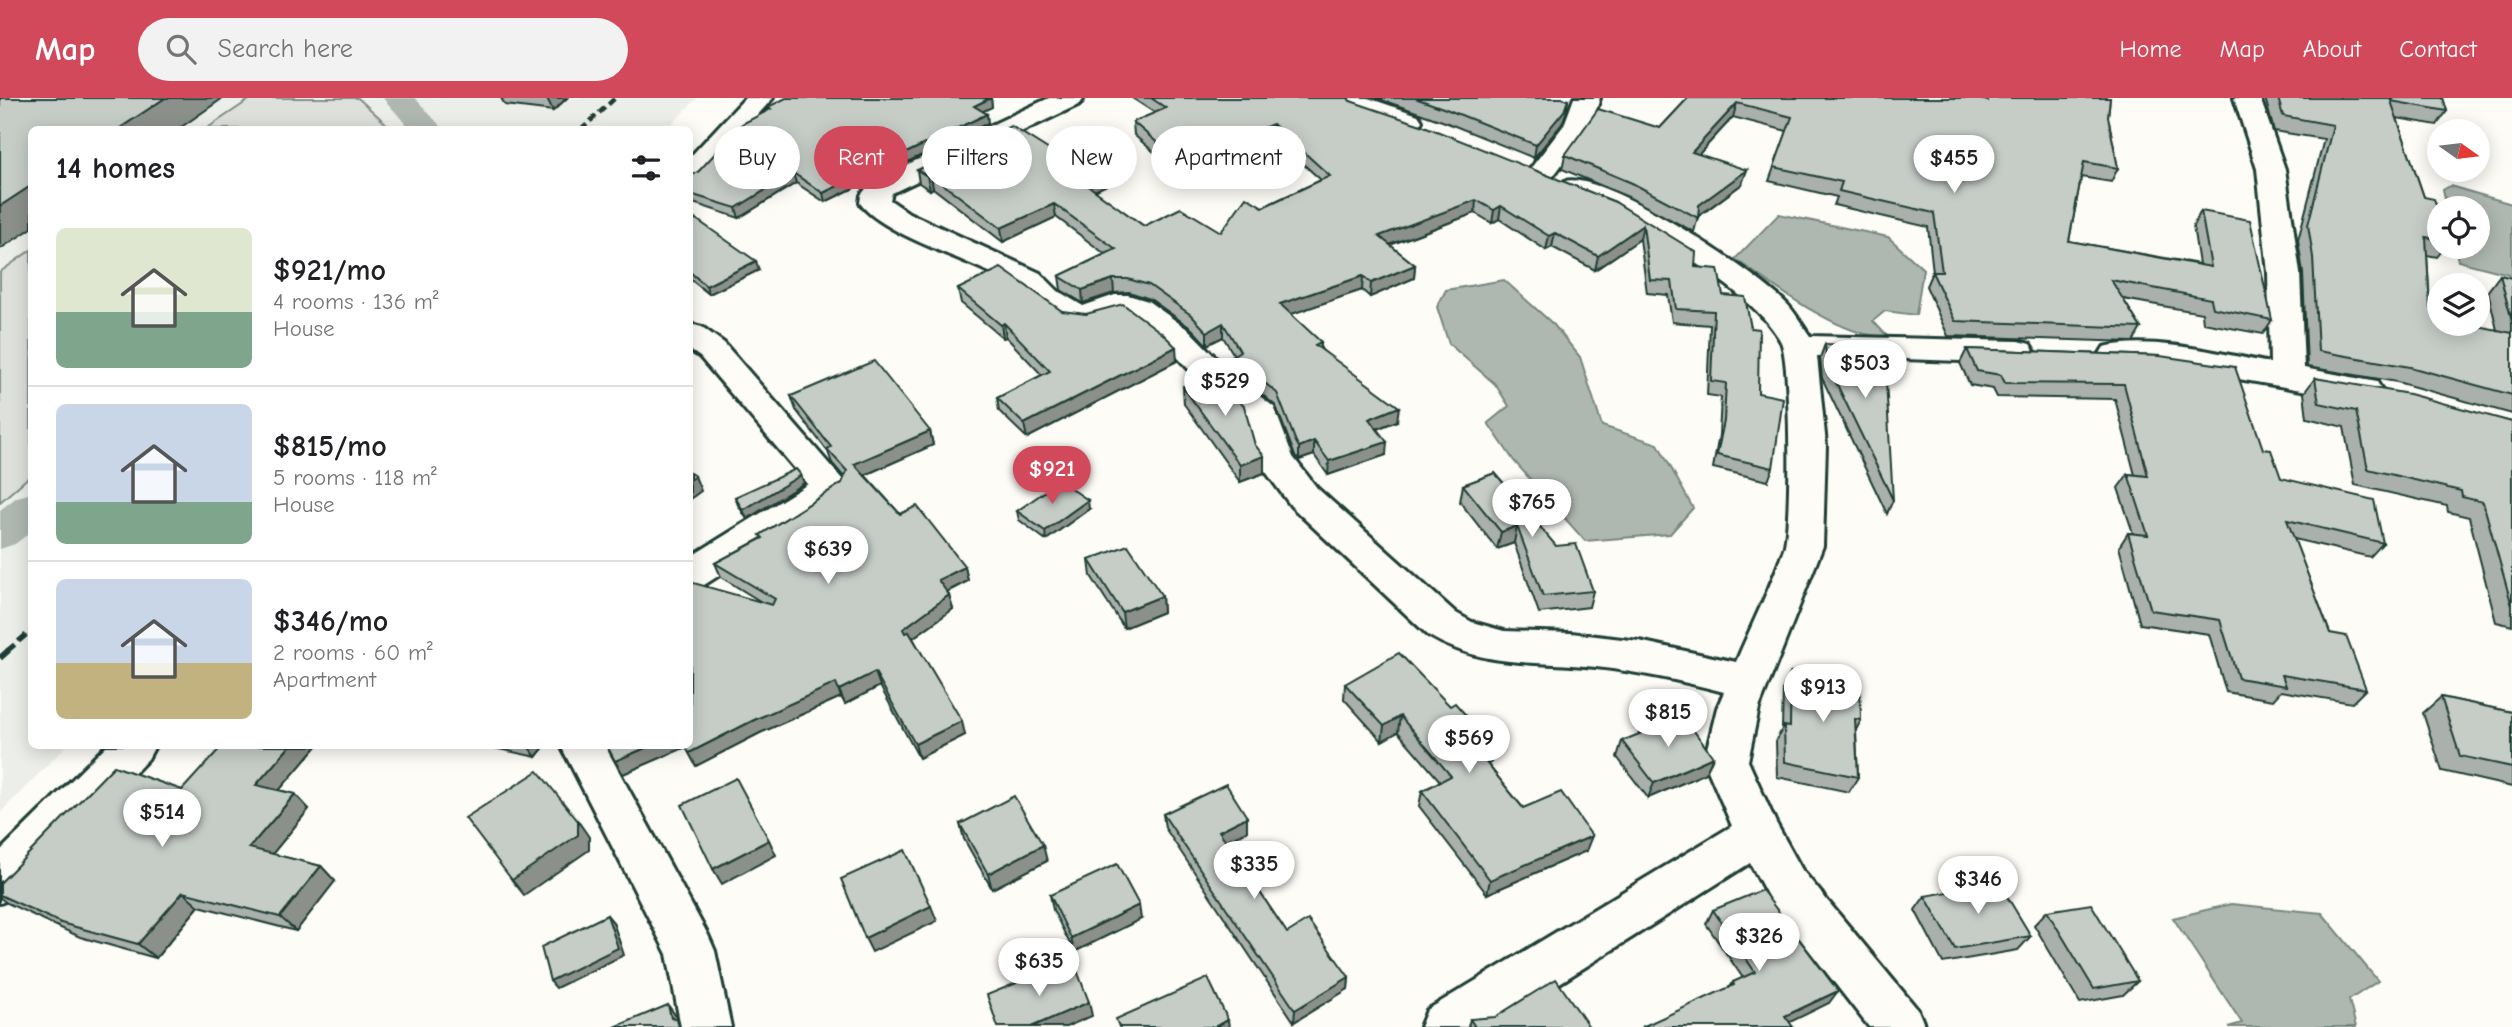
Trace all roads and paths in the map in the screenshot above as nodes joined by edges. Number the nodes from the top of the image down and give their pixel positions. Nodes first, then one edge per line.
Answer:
1 (760, 98) edge
2 (1072, 98) edge
3 (1353, 98) edge
4 (1587, 98) edge
5 (2248, 98) edge
6 (1434, 130) edge
7 (1506, 159) edge
8 (693, 170) edge
9 (1541, 173) junction
10 (693, 336) edge
11 (1799, 344) junction
12 (2287, 375) junction
13 (2397, 396) edge
14 (693, 573) edge
15 (1750, 682) junction
16 (130, 749) edge
17 (585, 749) edge
18 (1758, 834) junction
19 (0, 882) edge
20 (1501, 1012) edge
21 (706, 1027) edge
22 (1445, 1027) edge
23 (1900, 1027) edge

1 - 8 street
2 - 15 street
3 - 6 street
4 - 9 street
5 - 12 street
7 - 9 street
9 - 11 street
10 - 14 street
11 - 12 street
11 - 15 street
12 - 13 street
15 - 18 street
16 - 19 street
17 - 21 street
18 - 20 street
18 - 23 street
20 - 22 street

